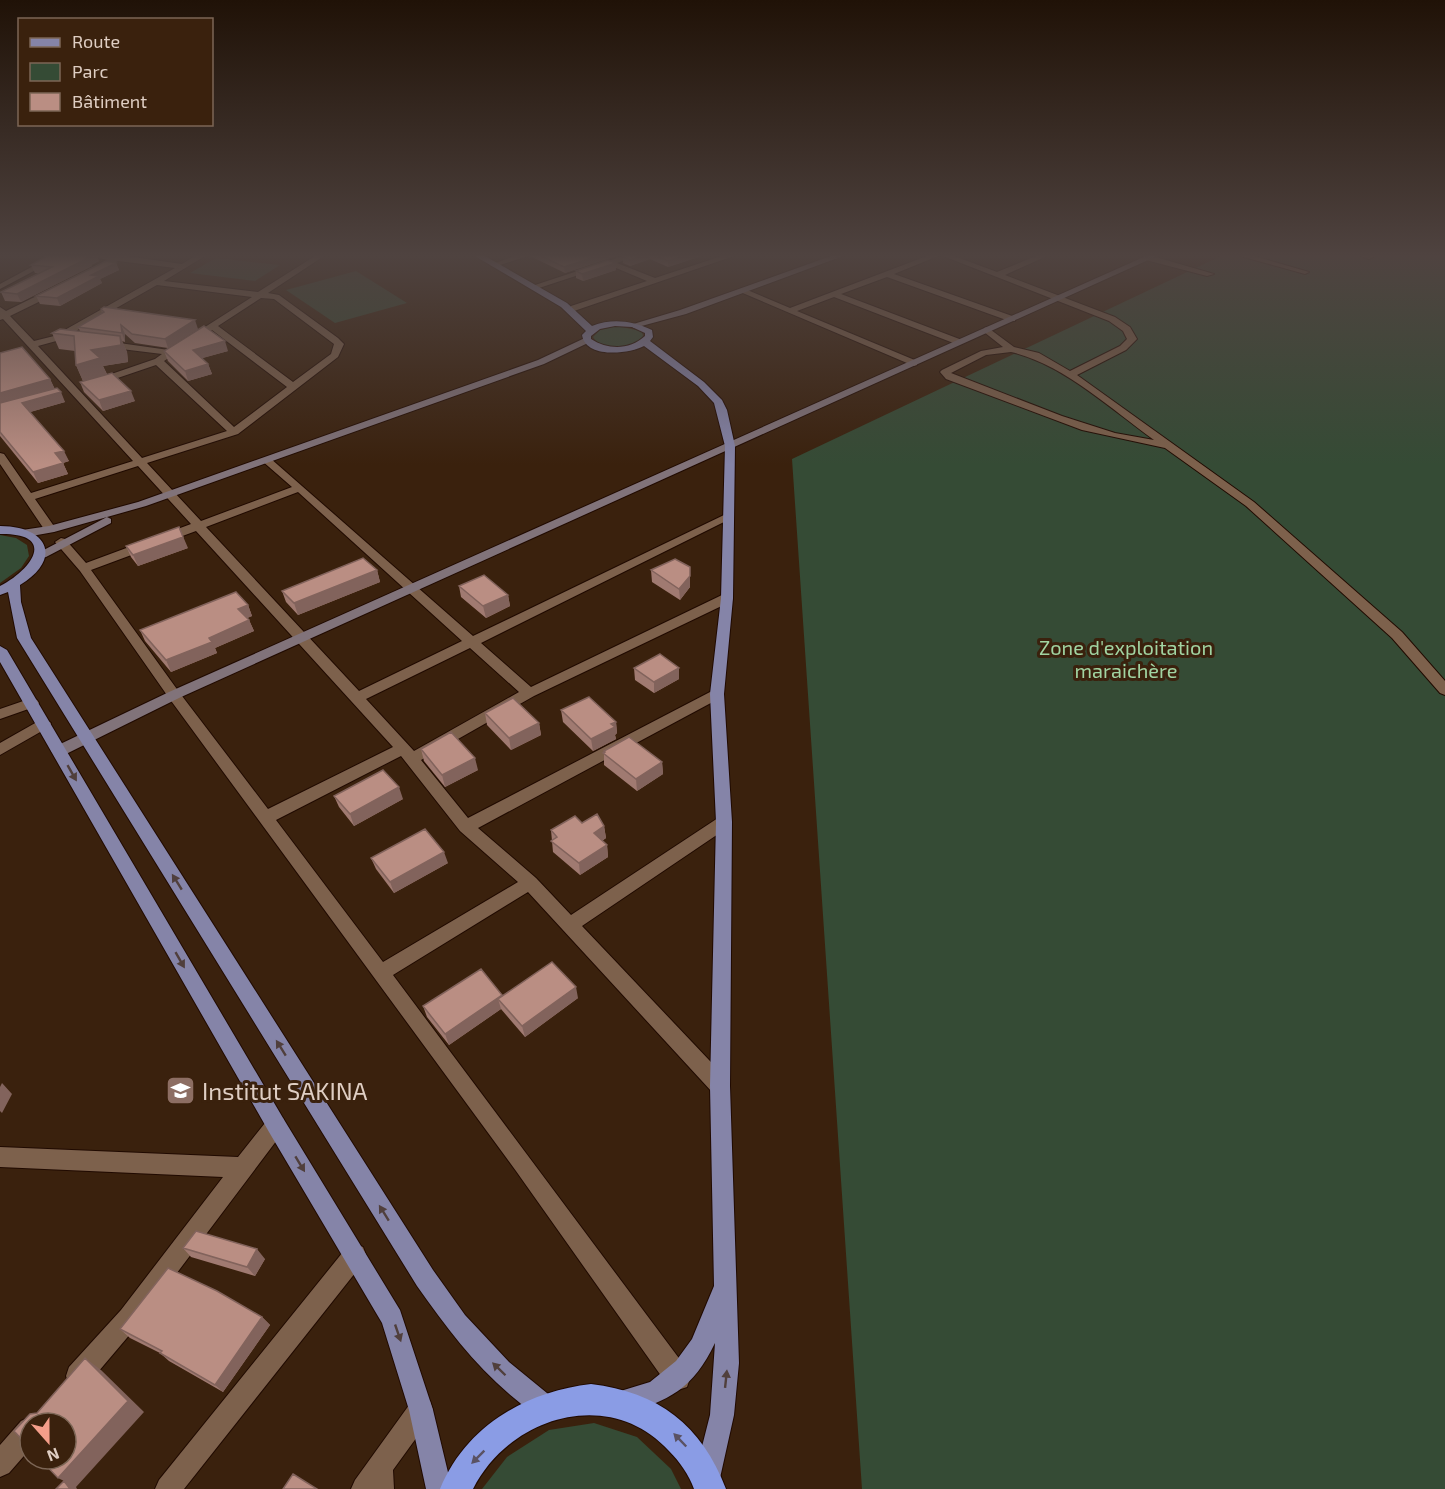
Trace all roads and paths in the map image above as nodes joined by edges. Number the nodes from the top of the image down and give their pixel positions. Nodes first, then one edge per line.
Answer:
1 (13, 325) edge
2 (80, 325) edge
3 (210, 325) edge
4 (214, 325) edge
5 (314, 325) edge
6 (586, 325) edge
7 (609, 325) edge
8 (634, 325) edge
9 (664, 325) edge
10 (825, 325) edge
11 (916, 325) edge
12 (997, 325) edge
13 (1124, 325) edge
14 (591, 330) junction
15 (987, 330) junction
16 (647, 337) junction
17 (57, 338) junction
18 (69, 340) edge
19 (587, 340) junction
20 (959, 342) junction
21 (92, 343) edge
22 (31, 345) junction
23 (601, 348) junction
24 (626, 349) junction
25 (1011, 349) junction
26 (172, 353) junction
27 (666, 359) junction
28 (159, 361) junction
29 (541, 362) junction
30 (914, 363) junction
31 (1070, 375) junction
32 (292, 386) junction
33 (67, 391) junction
34 (234, 432) junction
35 (730, 446) junction
36 (1171, 446) junction
37 (0, 456) edge
38 (266, 460) junction
39 (139, 462) junction
40 (300, 488) junction
41 (169, 495) junction
42 (27, 498) junction
43 (142, 504) junction
44 (728, 518) junction
45 (200, 525) junction
46 (0, 530) edge
47 (26, 533) junction
48 (56, 536) junction
49 (42, 554) junction
50 (84, 568) junction
51 (7, 588) edge
52 (411, 589) junction
53 (728, 598) junction
54 (301, 638) junction
55 (472, 642) junction
56 (0, 650) edge
57 (1445, 690) edge
58 (529, 693) junction
59 (717, 694) junction
60 (174, 695) junction
61 (356, 698) junction
62 (32, 703) junction
63 (0, 714) edge
64 (44, 723) junction
65 (87, 738) junction
66 (0, 750) edge
67 (59, 751) junction
68 (407, 753) junction
69 (265, 818) junction
70 (724, 822) junction
71 (466, 827) junction
72 (530, 883) junction
73 (570, 926) junction
74 (381, 973) junction
75 (720, 1086) junction
76 (276, 1125) junction
77 (0, 1157) edge
78 (244, 1168) junction
79 (355, 1255) junction
80 (725, 1286) junction
81 (678, 1378) junction
82 (67, 1388) edge
83 (623, 1402) junction
84 (544, 1407) junction
85 (421, 1410) junction
86 (18, 1444) edge
87 (0, 1464) edge
88 (381, 1478) edge
89 (709, 1483) edge
90 (168, 1489) edge
91 (364, 1489) edge
92 (439, 1489) edge
93 (456, 1489) edge

1 - 22 street
2 - 17 street
3 - 26 street
4 - 32 street
5 - 32 street
6 - 14 main road
7 - 14 main road
8 - 16 main road
9 - 16 street
10 - 30 street
11 - 20 street
12 - 15 street
13 - 31 street
14 - 19 main road
15 - 20 street
15 - 25 street
16 - 24 main road
16 - 27 main road
17 - 18 street
17 - 22 street
19 - 23 main road
19 - 29 street
20 - 30 street
21 - 26 street
22 - 33 street
23 - 24 main road
23 - 29 street
24 - 27 main road
25 - 31 street
25 - 36 street
26 - 28 street
27 - 35 main road
28 - 33 street
28 - 34 street
29 - 38 street
30 - 35 street
31 - 36 street
32 - 34 street
33 - 39 street
34 - 39 street
35 - 44 main road
35 - 52 street
36 - 57 street
37 - 42 street
38 - 40 street
38 - 41 street
39 - 41 street
39 - 42 street
40 - 45 street
40 - 52 street
41 - 43 street
41 - 45 street
42 - 48 street
43 - 48 street
43 - 48 street
44 - 53 main road
44 - 55 street
45 - 50 street
45 - 54 street
46 - 47 main road
47 - 48 street
47 - 49 main road
48 - 49 street
48 - 50 street
49 - 51 main road
50 - 60 street
51 - 65 main road
52 - 54 street
52 - 55 street
53 - 58 street
53 - 59 main road
54 - 60 street
54 - 61 street
55 - 58 street
55 - 61 street
56 - 62 main road
58 - 68 street
59 - 70 main road
59 - 71 street
60 - 65 street
60 - 69 street
61 - 68 street
62 - 63 street
62 - 64 main road
64 - 66 street
64 - 67 main road
65 - 67 street
84 -> 65 main road
67 -> 76 main road
68 - 69 street
68 - 71 street
69 - 74 street
70 - 73 street
70 - 75 main road
71 - 72 street
72 - 73 street
72 - 74 street
73 - 75 street
74 - 81 street
75 - 80 main road
76 - 78 street
76 -> 79 main road
77 - 78 street
78 - 82 street
79 -> 85 main road
79 - 90 street
80 - 81 main road
89 -> 80 main road
81 - 83 main road
83 - 84 highway
89 -> 83 highway
84 -> 93 highway
85 - 88 street
85 - 92 main road
86 - 87 street
88 - 91 street

